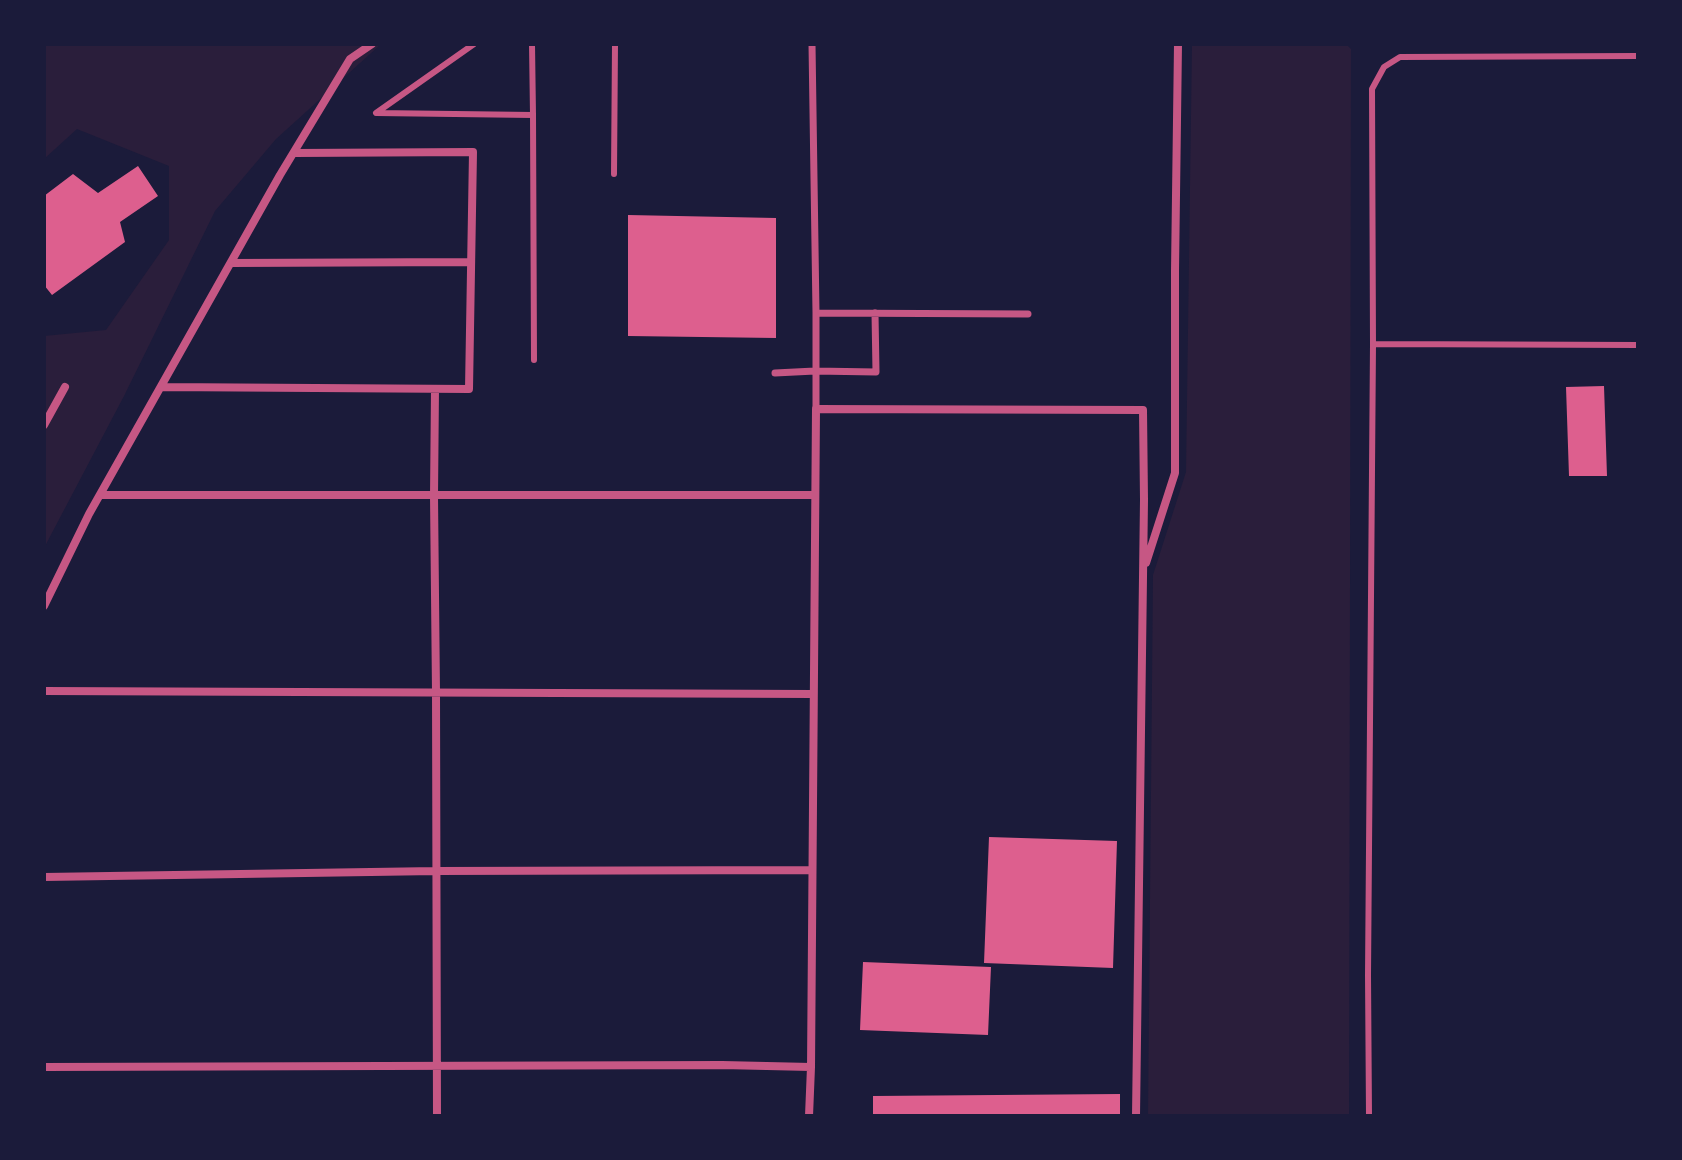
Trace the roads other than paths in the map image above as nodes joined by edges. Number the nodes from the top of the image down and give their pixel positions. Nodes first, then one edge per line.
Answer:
1 (372, 44) edge
2 (474, 44) edge
3 (532, 44) edge
4 (615, 44) edge
5 (812, 44) edge
6 (1178, 44) edge
7 (1638, 56) edge
8 (533, 115) junction
9 (295, 153) junction
10 (614, 174) dead end
11 (471, 262) junction
12 (231, 263) junction
13 (816, 313) junction
14 (875, 313) junction
15 (1028, 314) dead end
16 (1373, 344) junction
17 (1638, 345) edge
18 (534, 360) dead end
19 (815, 371) junction
20 (775, 373) dead end
21 (65, 387) dead end
22 (161, 387) junction
23 (435, 389) junction
24 (816, 409) junction
25 (44, 425) edge
26 (100, 495) junction
27 (815, 495) junction
28 (434, 496) junction
29 (1143, 572) junction
30 (44, 606) edge
31 (44, 691) edge
32 (436, 693) junction
33 (813, 694) junction
34 (812, 870) junction
35 (436, 871) junction
36 (44, 877) edge
37 (435, 1066) junction
38 (44, 1067) edge
39 (811, 1067) junction
40 (437, 1116) edge
41 (809, 1116) edge
42 (1136, 1116) edge
43 (1369, 1116) edge

1 - 9 street
2 - 8 lane
3 - 8 lane
4 - 10 lane
5 - 13 street
6 - 29 street
7 - 16 lane
8 - 18 lane
9 - 11 street
9 - 12 street
11 - 12 street
11 - 23 street
12 - 22 street
13 - 14 street
13 - 19 street
14 - 15 street
14 - 19 street
16 - 17 lane
16 - 43 lane
19 - 20 street
19 - 24 street
21 - 25 street
22 - 23 street
22 - 26 street
23 - 28 street
24 - 27 street
24 - 29 street
26 - 28 street
26 - 30 street
27 - 28 street
27 - 33 street
28 - 32 street
29 - 42 street
31 - 32 street
32 - 33 street
32 - 35 street
33 - 34 street
34 - 35 street
34 - 39 street
35 - 36 street
35 - 37 street
37 - 38 street
37 - 39 street
37 - 40 street
39 - 41 street

